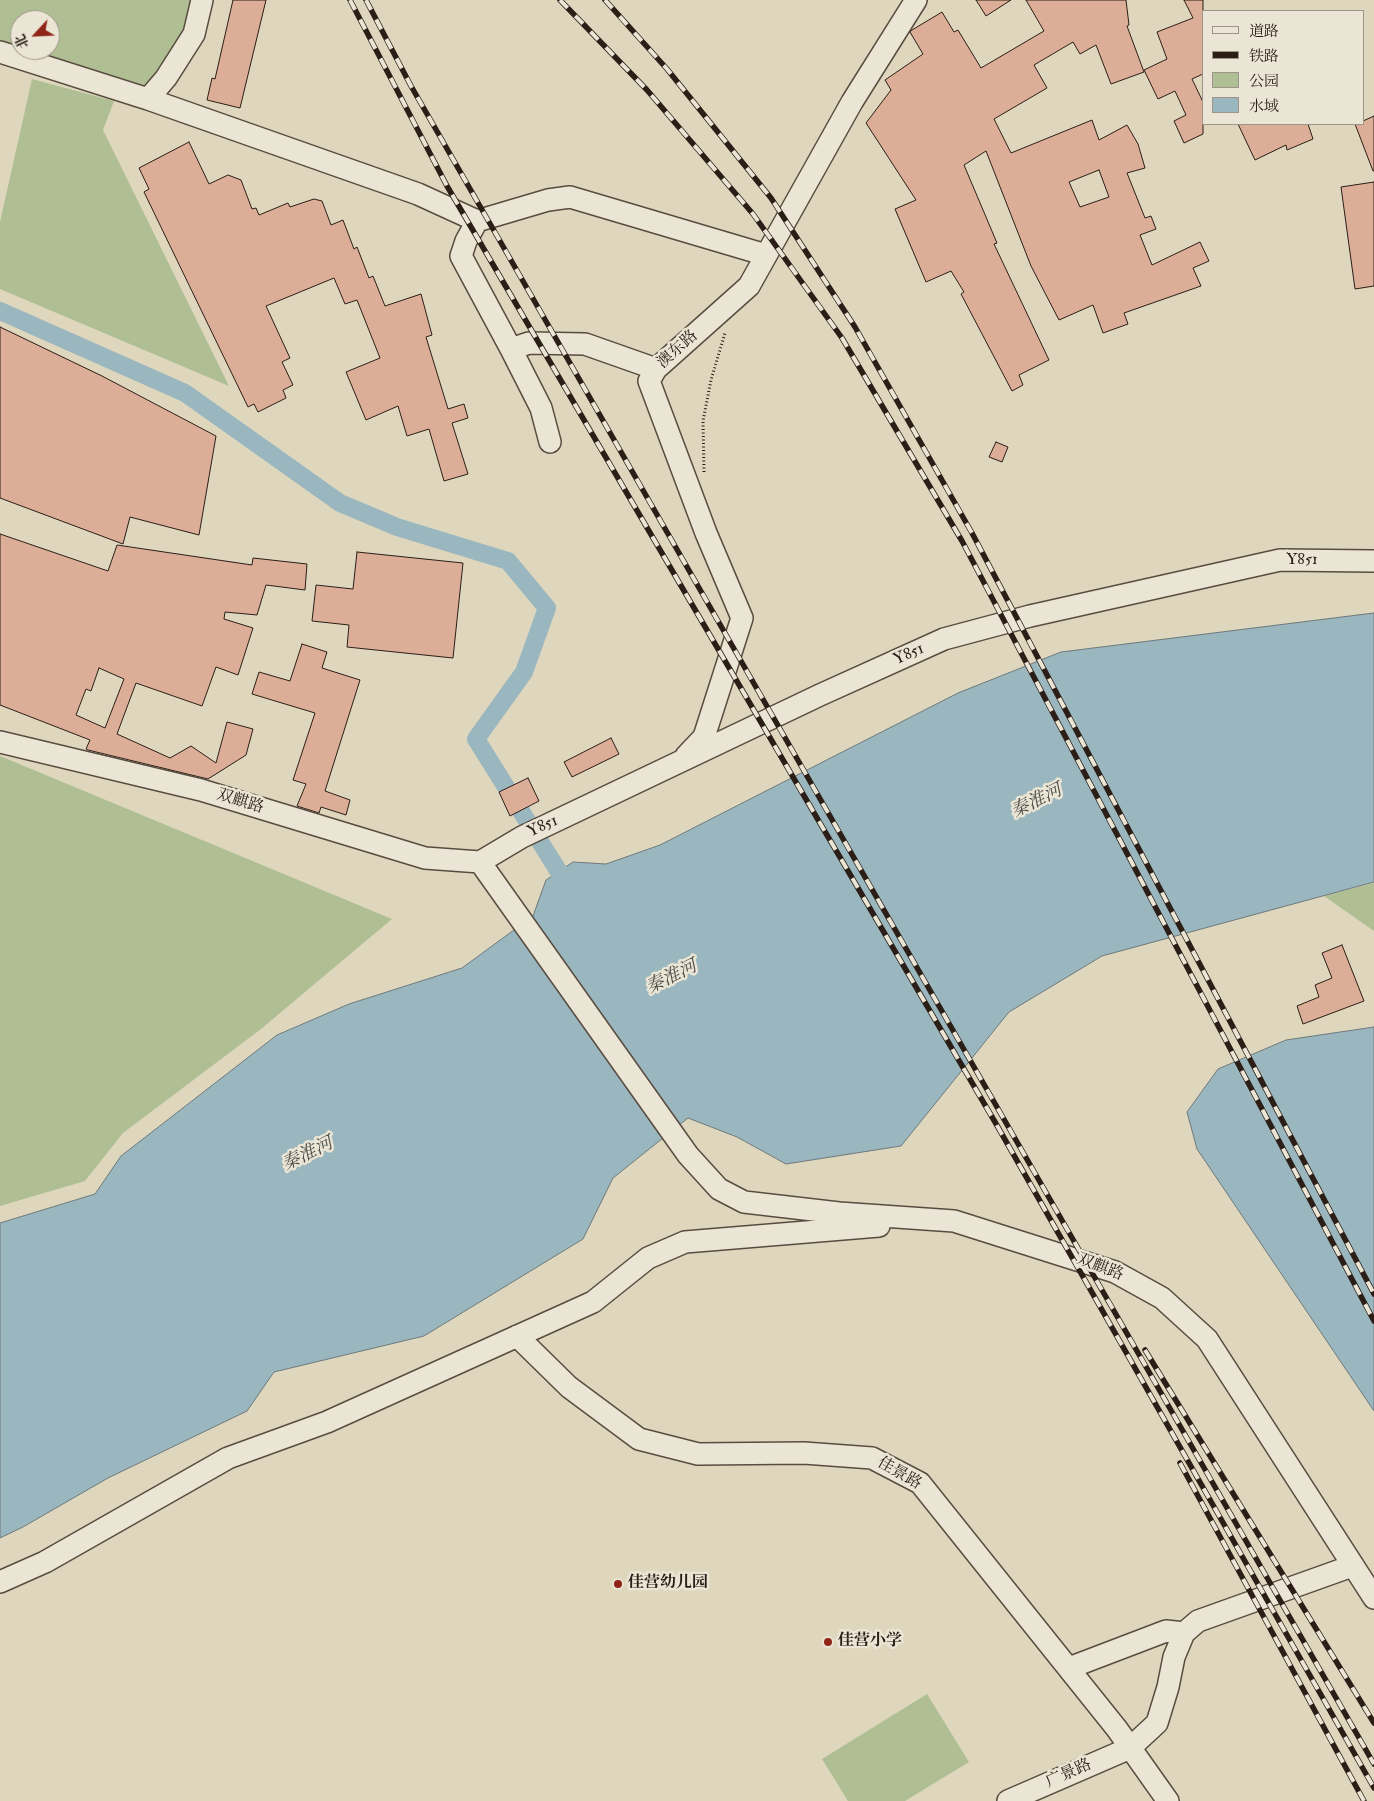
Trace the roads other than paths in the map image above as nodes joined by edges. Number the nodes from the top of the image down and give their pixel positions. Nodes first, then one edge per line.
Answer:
1 (202, 0) edge
2 (916, 0) edge
3 (0, 52) edge
4 (148, 99) junction
5 (477, 221) junction
6 (766, 255) junction
7 (511, 349) junction
8 (656, 369) junction
9 (550, 442) dead end
10 (1374, 561) edge
11 (0, 742) edge
12 (681, 762) junction
13 (480, 862) junction
14 (954, 1221) junction
15 (517, 1336) junction
16 (1352, 1566) junction
17 (0, 1582) edge
18 (1374, 1598) edge
19 (1184, 1633) junction
20 (1069, 1668) junction
21 (1130, 1748) junction
22 (1008, 1801) edge
23 (1168, 1801) edge

1 - 4 street
2 - 6 street, 澳东路
3 - 4 street
4 - 5 street
5 - 6 street
5 - 7 street
6 - 8 street, 澳东路
7 - 8 street
7 - 9 street
8 - 12 street, 澳东路
10 - 12 street, Y851
11 - 13 street, 双麒路
12 - 13 street, Y851
13 - 14 street, 双麒路
14 - 15 street
14 - 16 street, 双麒路
15 - 17 street
15 - 20 street, 佳景路
16 - 18 street, 双麒路
16 - 19 street
19 - 20 street
19 - 21 street, 广景路
20 - 21 street, 佳景路
21 - 22 street, 广景路
21 - 23 street, 佳景路

